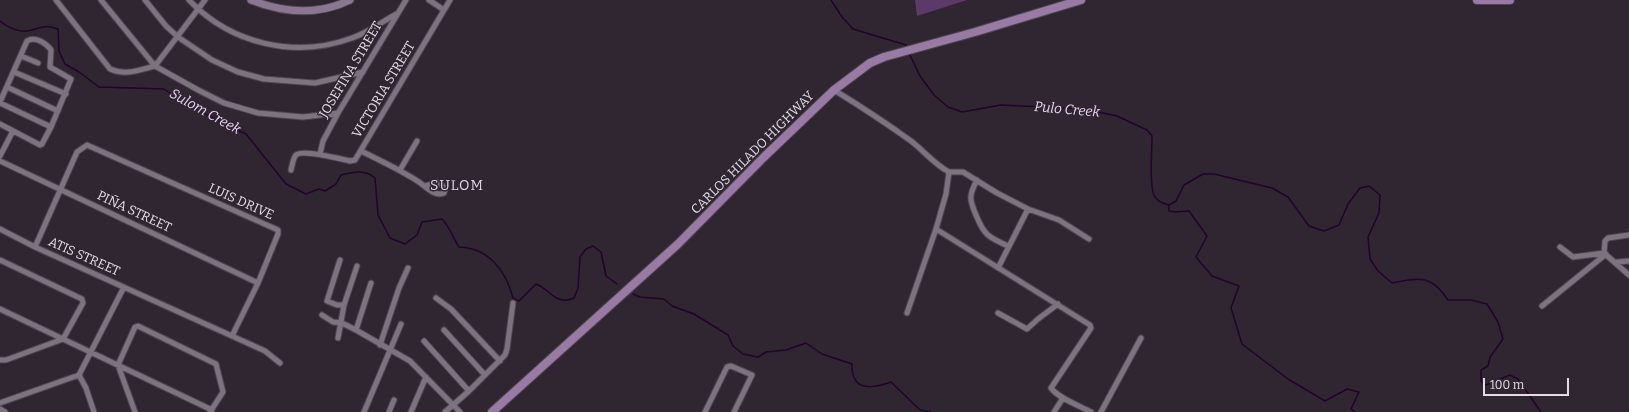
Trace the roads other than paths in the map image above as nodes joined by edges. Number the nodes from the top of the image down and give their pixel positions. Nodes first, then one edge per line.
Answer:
1 (56, 0) edge
2 (101, 0) edge
3 (145, 0) edge
4 (189, 0) edge
5 (204, 0) edge
6 (251, 0) edge
7 (350, 0) edge
8 (406, 0) edge
9 (429, 0) edge
10 (450, 0) edge
11 (1081, 0) edge
12 (1477, 0) edge
13 (1510, 0) edge
14 (198, 9) junction
15 (444, 10) junction
16 (398, 13) junction
17 (178, 37) junction
18 (21, 56) junction
19 (38, 63) dead end
20 (155, 66) junction
21 (14, 72) junction
22 (363, 72) junction
23 (7, 87) junction
24 (834, 90) junction
25 (66, 94) junction
26 (0, 102) edge
27 (58, 111) junction
28 (338, 113) junction
29 (0, 124) edge
30 (51, 127) junction
31 (13, 131) junction
32 (417, 142) dead end
33 (361, 151) junction
34 (320, 154) junction
35 (0, 156) edge
36 (0, 161) edge
37 (291, 170) dead end
38 (400, 170) junction
39 (949, 172) junction
40 (977, 180) junction
41 (425, 186) dead end
42 (60, 189) junction
43 (1028, 208) junction
44 (936, 229) junction
45 (0, 230) edge
46 (1629, 235) edge
47 (1089, 239) dead end
48 (1008, 246) junction
49 (35, 247) junction
50 (1560, 247) dead end
51 (1605, 254) junction
52 (0, 260) edge
53 (340, 260) dead end
54 (1629, 261) edge
55 (1617, 262) junction
56 (356, 266) dead end
57 (408, 268) dead end
58 (998, 268) junction
59 (1629, 275) edge
60 (258, 283) junction
61 (371, 283) dead end
62 (124, 287) junction
63 (436, 298) dead end
64 (513, 303) dead end
65 (1058, 304) junction
66 (344, 305) junction
67 (1542, 306) dead end
68 (0, 309) edge
69 (907, 313) dead end
70 (998, 313) dead end
71 (322, 315) dead end
72 (342, 323) junction
73 (401, 324) dead end
74 (356, 330) junction
75 (444, 330) dead end
76 (232, 336) junction
77 (338, 338) dead end
78 (1141, 338) dead end
79 (64, 339) junction
80 (424, 341) dead end
81 (380, 345) junction
82 (390, 350) junction
83 (92, 352) junction
84 (0, 360) edge
85 (500, 361) junction
86 (280, 363) dead end
87 (118, 364) junction
88 (79, 375) junction
89 (485, 375) junction
90 (426, 377) junction
91 (469, 392) junction
92 (1063, 398) junction
93 (394, 400) dead end
94 (0, 403) edge
95 (453, 405) junction
96 (0, 409) edge
97 (211, 411) edge
98 (5, 412) edge
99 (94, 412) edge
100 (135, 412) edge
101 (364, 412) edge
102 (389, 412) edge
103 (410, 412) edge
104 (445, 412) edge
105 (460, 412) edge
106 (492, 412) edge
107 (705, 412) edge
108 (734, 412) edge
109 (1054, 412) edge
110 (1091, 412) edge
111 (1101, 412) edge

1 - 20 street
2 - 20 street
3 - 17 street
4 - 14 street
5 - 14 street
6 - 7 street
8 - 16 street, JOSEFINA STREET
9 - 15 street
10 - 15 street, VICTORIA STREET
11 - 24 main road, CARLOS HILADO HIGHWAY
12 - 13 main road
14 - 16 street
14 - 17 street
15 - 33 street, VICTORIA STREET
16 - 22 street, JOSEFINA STREET
17 - 20 street
17 - 22 street
18 - 19 street
18 - 21 street
18 - 25 street
20 - 28 street
21 - 23 street
21 - 25 street
22 - 28 street, JOSEFINA STREET
23 - 26 street
23 - 27 street
24 - 39 street
24 - 106 main road, CARLOS HILADO HIGHWAY
25 - 27 street
26 - 30 street
27 - 30 street
28 - 34 street, JOSEFINA STREET
29 - 31 street
30 - 31 street
31 - 35 street
32 - 38 street
33 - 34 street, VICTORIA STREET
33 - 38 street
34 - 37 street
36 - 42 street, PIÑA STREET
38 - 41 street
39 - 40 street
39 - 44 street
40 - 43 street
40 - 48 street
42 - 49 street, LUIS DRIVE
42 - 60 street, PIÑA STREET
42 - 60 street, LUIS DRIVE
43 - 47 street
43 - 48 street
44 - 58 street
44 - 69 street
45 - 49 street, ATIS STREET
46 - 51 street
48 - 58 street
49 - 62 street, ATIS STREET
50 - 51 street
51 - 55 street
51 - 67 street
52 - 79 street
53 - 66 street
54 - 55 street
55 - 59 street
56 - 66 street
57 - 81 street
58 - 65 street
60 - 76 street, LUIS DRIVE
61 - 74 street
62 - 76 street
62 - 83 street
63 - 85 street
64 - 85 street
65 - 70 street
65 - 92 street
66 - 72 street
68 - 79 street
71 - 72 street
72 - 74 street
72 - 77 street
73 - 82 street
74 - 81 street
75 - 89 street
76 - 86 street
78 - 111 street
79 - 83 street
79 - 84 street
80 - 91 street
81 - 82 street
82 - 90 street
82 - 101 street
83 - 87 street
83 - 88 street
85 - 89 street
87 - 97 street
87 - 97 street
87 - 100 street
88 - 94 street
88 - 99 street
89 - 91 street
90 - 95 street
90 - 103 street
91 - 95 street
92 - 109 street
92 - 110 street
93 - 102 street
95 - 104 street
95 - 105 street
96 - 98 street
107 - 108 street

